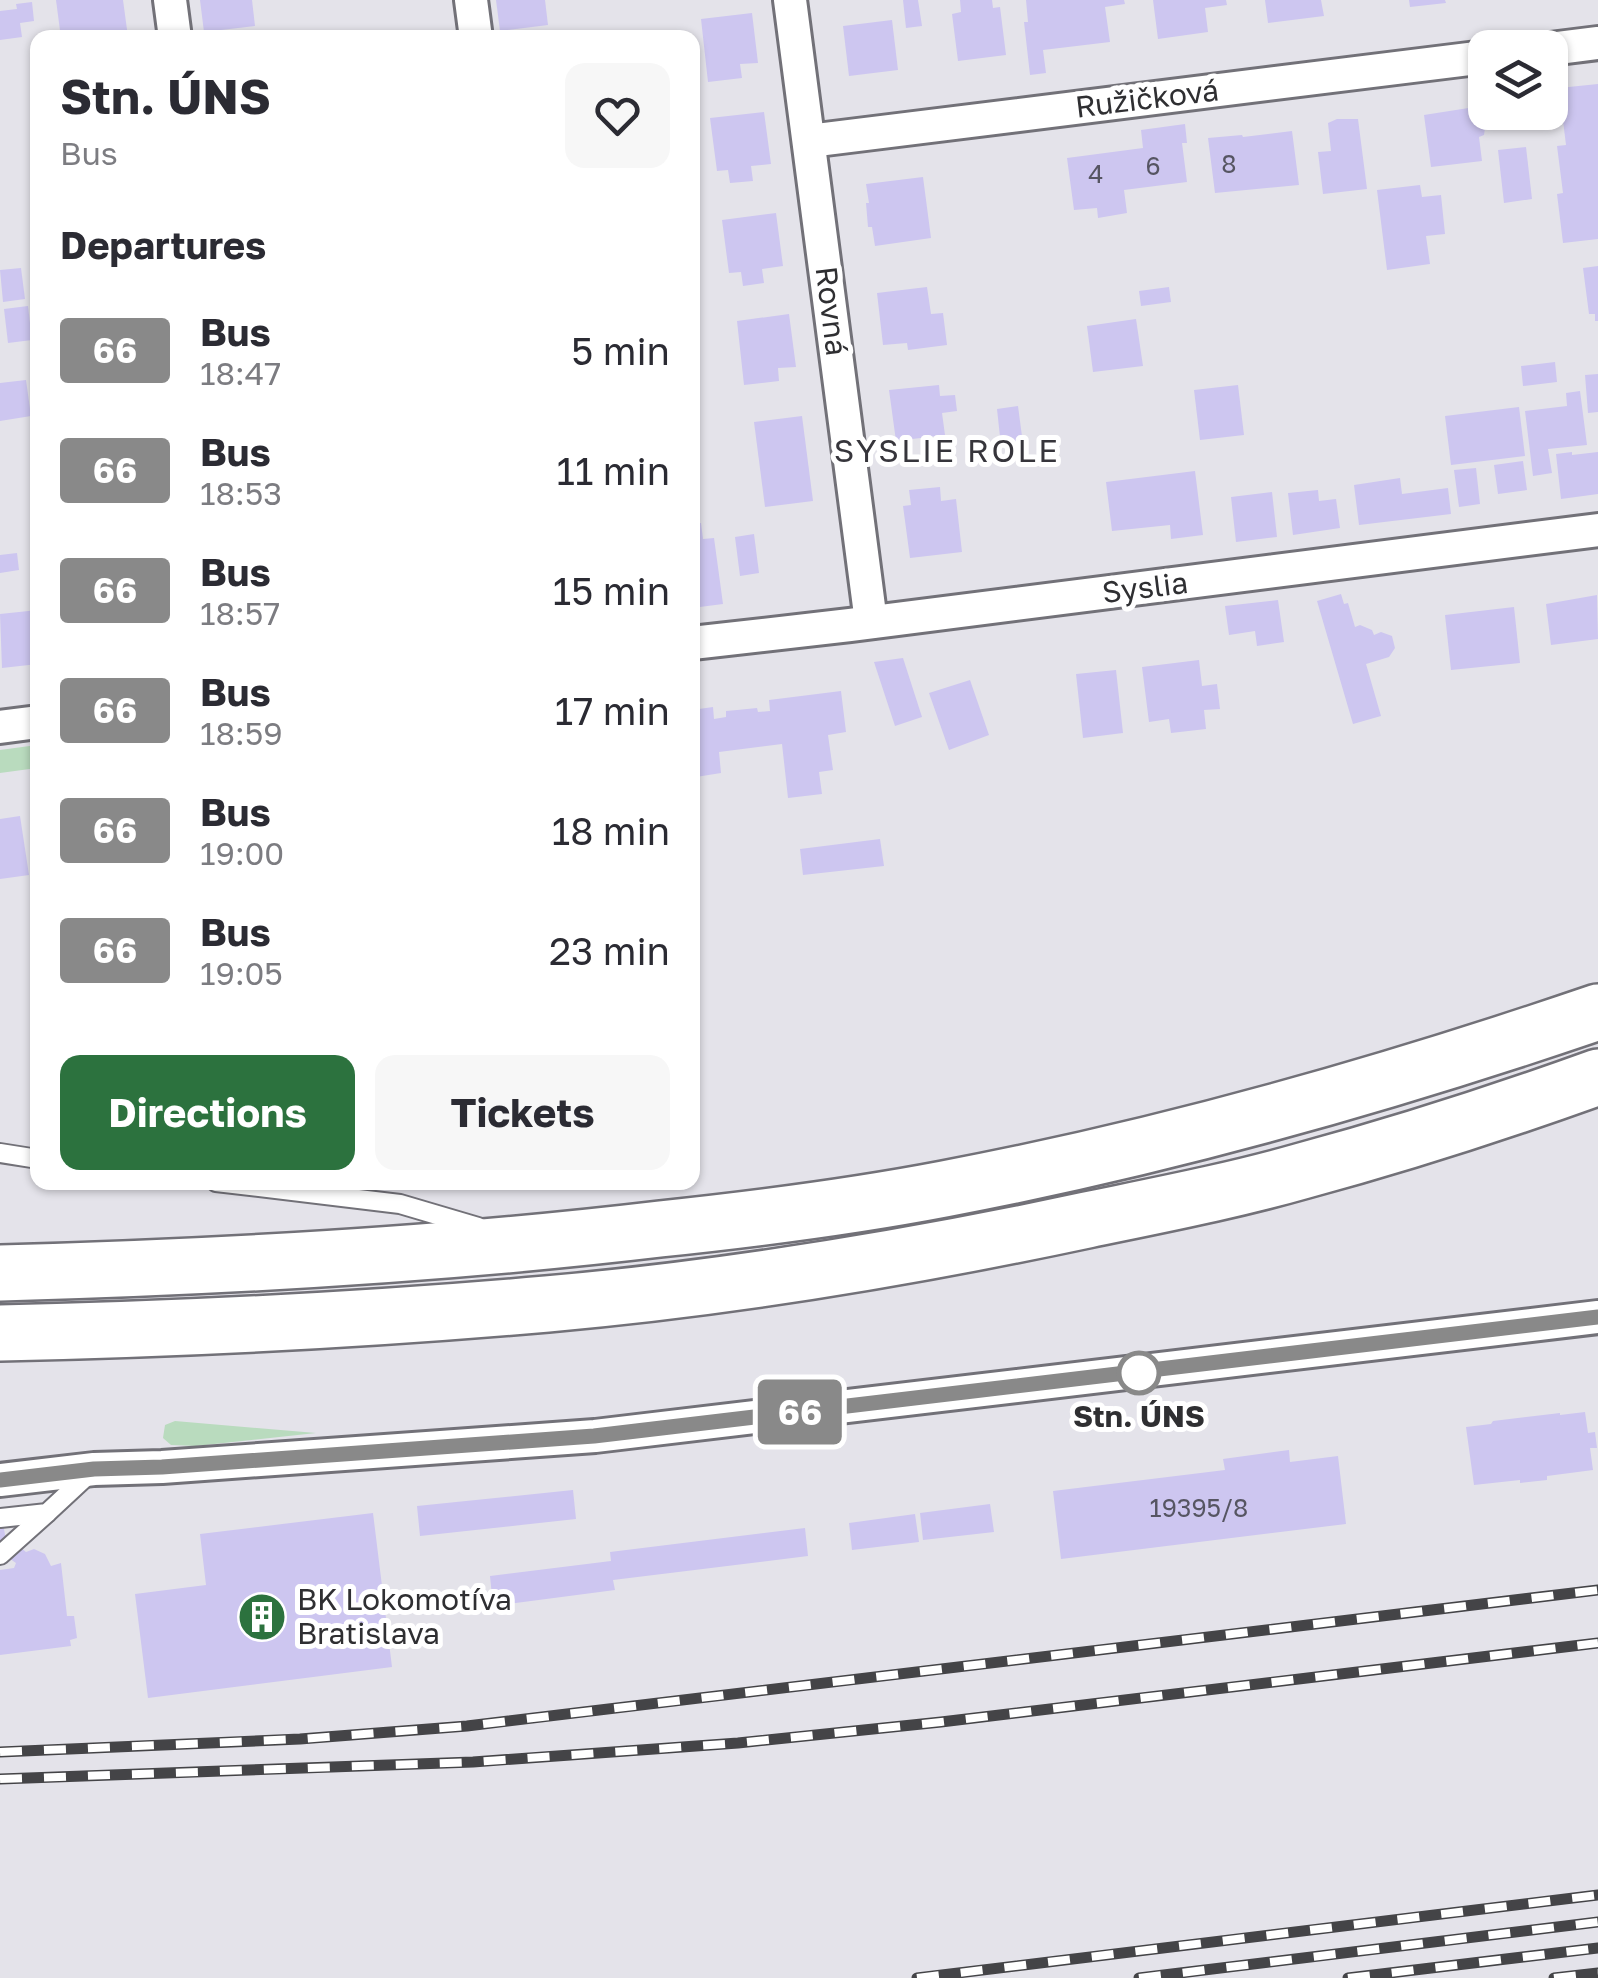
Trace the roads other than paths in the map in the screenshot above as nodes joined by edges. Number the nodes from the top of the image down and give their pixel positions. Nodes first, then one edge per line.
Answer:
1 (170, 0) edge
2 (471, 0) edge
3 (790, 0) edge
4 (174, 30) edge
5 (475, 30) edge
6 (1598, 43) edge
7 (1568, 46) edge
8 (1468, 59) edge
9 (809, 141) junction
10 (1598, 530) edge
11 (872, 622) junction
12 (700, 642) edge
13 (30, 723) edge
14 (0, 727) edge
15 (1598, 1012) edge
16 (1598, 1077) edge
17 (0, 1153) edge
18 (30, 1158) edge
19 (283, 1190) edge
20 (536, 1244) junction
21 (0, 1273) edge
22 (1598, 1317) edge
23 (0, 1333) edge
24 (94, 1469) junction
25 (0, 1480) edge
26 (47, 1513) junction
27 (0, 1518) edge
28 (0, 1556) edge

1 - 4 street
2 - 5 street
3 - 9 street, Rovná
6 - 7 street
8 - 9 street, Ružičková
9 - 11 street, Rovná
10 - 11 street, Syslia
11 - 12 street, Syslia
13 - 14 street
15 - 20 highway
16 - 23 highway
17 - 18 lane
19 - 20 lane
20 - 21 highway
22 - 24 street
24 - 25 street
24 - 26 lane
26 - 27 lane
26 - 28 lane

